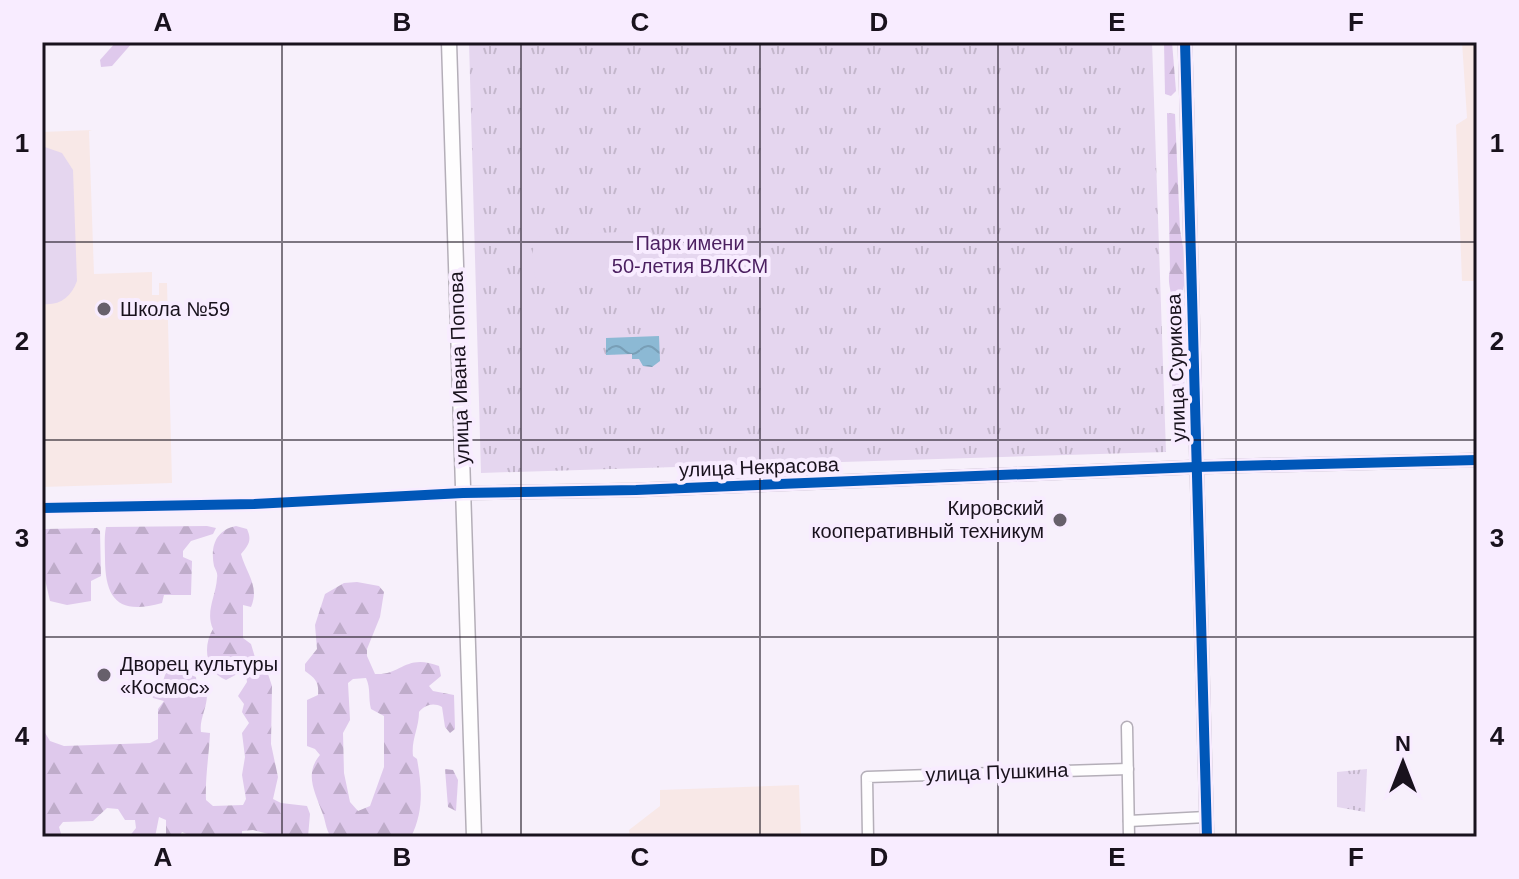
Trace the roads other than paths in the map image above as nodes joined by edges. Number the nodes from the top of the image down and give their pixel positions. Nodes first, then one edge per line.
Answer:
1 (449, 42) edge
2 (1185, 42) edge
3 (1477, 460) edge
4 (1196, 467) junction
5 (463, 493) junction
6 (42, 508) edge
7 (1127, 727) dead end
8 (1128, 769) junction
9 (1206, 817) junction
10 (1129, 821) junction
11 (474, 837) edge
12 (868, 837) edge
13 (1129, 837) edge
14 (1207, 837) edge

1 - 5 main road, улица Ивана Попова
2 - 4 street, улица Сурикова
3 - 4 street, улица Некрасова
4 - 5 street, улица Некрасова
4 - 9 street, улица Сурикова
5 - 6 street, улица Некрасова
5 - 11 main road, улица Ивана Попова
7 - 8 street
8 - 10 street
8 - 12 street, улица Пушкина
9 - 10 street
9 - 14 street, улица Сурикова
10 - 13 street

